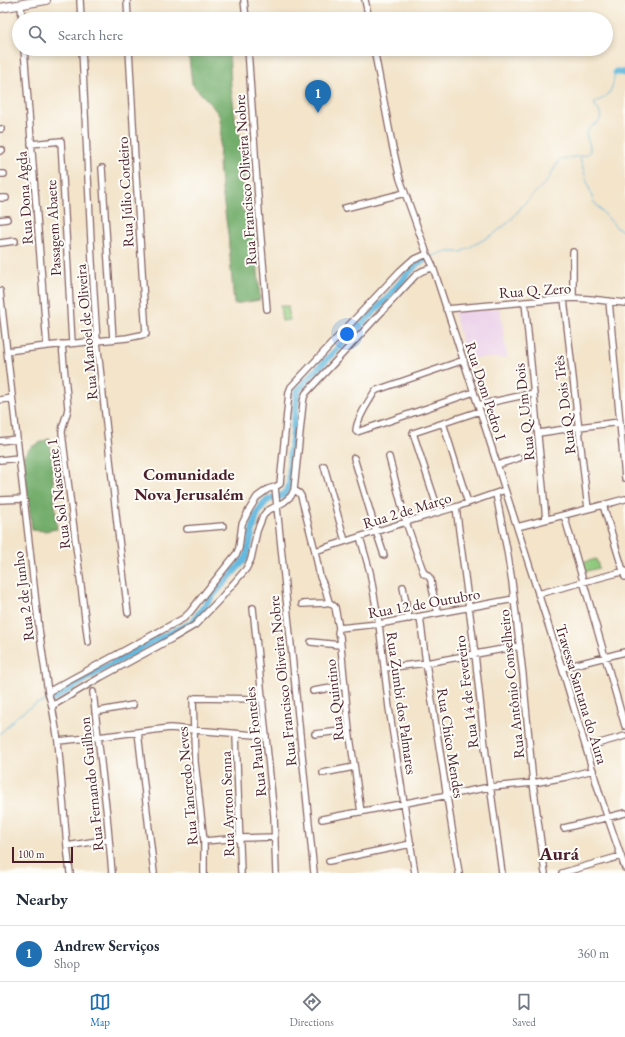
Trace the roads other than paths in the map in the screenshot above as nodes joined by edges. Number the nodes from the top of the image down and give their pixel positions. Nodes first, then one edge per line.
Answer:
1 (46, 0) edge
2 (80, 0) edge
3 (127, 0) edge
4 (244, 0) edge
5 (365, 0) edge
6 (21, 4) junction
7 (0, 8) edge
8 (22, 12) edge
9 (81, 12) edge
10 (128, 12) edge
11 (245, 12) edge
12 (368, 12) edge
13 (25, 56) edge
14 (82, 56) edge
15 (129, 56) edge
16 (248, 56) edge
17 (375, 56) edge
18 (31, 144) junction
19 (102, 168) dead end
20 (405, 193) junction
21 (345, 208) dead end
22 (7, 219) dead end
23 (0, 220) edge
24 (15, 241) dead end
25 (0, 243) edge
26 (573, 252) dead end
27 (427, 254) junction
28 (432, 266) junction
29 (0, 291) edge
30 (573, 298) junction
31 (0, 299) edge
32 (564, 299) junction
33 (609, 301) junction
34 (525, 302) junction
35 (625, 303) edge
36 (267, 309) dead end
37 (446, 309) junction
38 (2, 334) edge
39 (113, 339) junction
40 (97, 341) junction
41 (72, 343) junction
42 (62, 344) junction
43 (47, 346) junction
44 (7, 351) junction
45 (464, 360) junction
46 (474, 392) junction
47 (534, 393) junction
48 (12, 398) junction
49 (0, 400) edge
50 (479, 408) junction
51 (620, 422) junction
52 (443, 423) junction
53 (579, 427) junction
54 (538, 433) junction
55 (17, 439) junction
56 (0, 441) edge
57 (389, 457) dead end
58 (20, 458) junction
59 (354, 458) dead end
60 (519, 458) dead end
61 (0, 460) edge
62 (497, 465) junction
63 (324, 466) dead end
64 (625, 478) edge
65 (275, 487) dead end
66 (294, 490) junction
67 (505, 490) junction
68 (496, 494) junction
69 (24, 499) junction
70 (625, 499) edge
71 (0, 500) edge
72 (276, 503) junction
73 (468, 503) junction
74 (603, 505) junction
75 (456, 507) junction
76 (588, 509) junction
77 (439, 512) junction
78 (564, 515) junction
79 (546, 519) junction
80 (406, 522) junction
81 (223, 526) dead end
82 (517, 527) junction
83 (187, 529) dead end
84 (376, 531) junction
85 (360, 537) junction
86 (345, 541) junction
87 (315, 550) junction
88 (384, 555) dead end
89 (624, 574) edge
90 (583, 582) junction
91 (403, 587) dead end
92 (538, 594) junction
93 (514, 599) junction
94 (329, 602) junction
95 (302, 604) dead end
96 (253, 608) dead end
97 (468, 608) junction
98 (128, 613) dead end
99 (438, 613) junction
100 (420, 617) junction
101 (409, 619) junction
102 (379, 624) junction
103 (339, 628) junction
104 (88, 642) dead end
105 (311, 642) dead end
106 (340, 645) junction
107 (520, 646) junction
108 (625, 652) edge
109 (475, 654) junction
110 (605, 658) junction
111 (426, 663) junction
112 (385, 668) junction
113 (562, 668) junction
114 (344, 686) junction
115 (313, 691) dead end
116 (48, 692) junction
117 (93, 692) dead end
118 (263, 699) junction
119 (133, 705) dead end
120 (52, 706) junction
121 (95, 712) junction
122 (625, 726) edge
123 (193, 730) junction
124 (349, 730) junction
125 (138, 732) junction
126 (236, 734) junction
127 (315, 734) dead end
128 (266, 736) junction
129 (625, 736) edge
130 (98, 737) junction
131 (58, 740) junction
132 (586, 747) junction
133 (354, 767) junction
134 (593, 770) junction
135 (323, 772) dead end
136 (533, 783) junction
137 (490, 787) junction
138 (447, 795) junction
139 (404, 804) junction
140 (361, 812) junction
141 (625, 813) edge
142 (608, 817) junction
143 (322, 818) dead end
144 (564, 828) dead end
145 (275, 837) junction
146 (240, 838) junction
147 (109, 839) junction
148 (204, 842) junction
149 (411, 844) junction
150 (67, 846) junction
151 (621, 856) junction
152 (329, 861) dead end
153 (625, 868) edge
154 (70, 873) edge
155 (112, 873) edge
156 (154, 873) edge
157 (204, 873) edge
158 (242, 873) edge
159 (276, 873) edge
160 (314, 873) edge
161 (415, 873) edge
162 (459, 873) edge
163 (502, 873) edge
164 (544, 873) edge
165 (562, 873) edge

1 - 6 highway
2 - 9 street
3 - 10 street
4 - 11 street
5 - 12 street
6 - 7 highway
6 - 8 street
13 - 18 street, Rua Dona Agda
14 - 40 street, Rua Manoel de Oliveira
15 - 39 street, Rua Júlio Cordeiro
16 - 36 street, Rua Francisco Oliveira Nobre
17 - 20 street, Rua Dom Pedro I
18 - 41 street, Passagem Abaete
18 - 43 street, Rua Dona Agda
19 - 39 street
20 - 21 street
20 - 27 street, Rua Dom Pedro I
22 - 23 street
24 - 25 street
26 - 30 street
27 - 28 street, Rua Dom Pedro I
27 - 116 street
28 - 37 street, Rua Dom Pedro I
28 - 66 street
29 - 31 street, Rua 2 de Junho
30 - 32 street, Rua Q. Zero
30 - 33 street, Rua Q. Zero
31 - 38 street, Rua 2 de Junho
32 - 34 street, Rua Q. Zero
32 - 53 street, Rua Q. Dois Três
33 - 35 street, Rua Q. Zero
33 - 51 street
34 - 37 street, Rua Q. Zero
34 - 47 street, Rua Q. Um Dois
37 - 45 street, Rua Dom Pedro I
38 - 44 street, Rua 2 de Junho
39 - 40 street
40 - 41 street
40 - 98 street, Rua Manoel de Oliveira
41 - 42 street
42 - 43 street
42 - 104 street, Rua Sol Nascente 1
43 - 44 street
44 - 48 street, Rua 2 de Junho
45 - 46 street, Rua Dom Pedro I
45 - 46 street
46 - 50 street, Rua Dom Pedro I
47 - 50 street
47 - 54 street, Rua Q. Um Dois
48 - 49 street
48 - 55 street, Rua 2 de Junho
50 - 52 street
50 - 62 street, Rua Dom Pedro I
51 - 53 street
51 - 64 street
52 - 73 street
52 - 77 street
53 - 54 street
53 - 76 street, Rua Q. Dois Três
54 - 79 street, Rua Q. Um Dois
55 - 56 street
55 - 58 street, Rua 2 de Junho
57 - 80 street
58 - 61 street
58 - 69 street, Rua 2 de Junho
59 - 84 street
60 - 62 street
62 - 67 street, Rua Dom Pedro I
63 - 86 street
65 - 72 street, Rua Francisco Oliveira Nobre
66 - 72 street
66 - 87 street, Rua Quintino
67 - 68 street, Rua 2 de Março
67 - 82 street, Rua Dom Pedro I
68 - 73 street, Rua 2 de Março
68 - 93 street, Rua Antônio Conselheiro
69 - 71 street
69 - 116 street, Rua 2 de Junho
70 - 74 street
72 - 120 street
72 - 160 street, Rua Francisco Oliveira Nobre
73 - 75 street, Rua 2 de Março
74 - 76 street
74 - 89 street
75 - 77 street, Rua 2 de Março
75 - 97 street, Rua 14 de Fevereiro
76 - 78 street
77 - 80 street, Rua 2 de Março
78 - 79 street
78 - 90 street
79 - 82 street
80 - 84 street, Rua 2 de Março
80 - 99 street
81 - 83 street
82 - 92 street, Travessa Santana do Aura
84 - 85 street, Rua 2 de Março
84 - 88 street
85 - 86 street, Rua 2 de Março
85 - 102 street, Rua Zumbi dos Palmares
86 - 87 street, Rua 2 de Março
87 - 94 street, Rua Quintino
89 - 90 street
90 - 92 street
90 - 110 street
91 - 101 street
92 - 113 street, Travessa Santana do Aura
93 - 97 street, Rua 12 de Outubro
93 - 107 street, Rua Antônio Conselheiro
94 - 95 street
94 - 103 street, Rua Quintino
96 - 118 street, Rua Paulo Fonteles
97 - 99 street, Rua 12 de Outubro
97 - 109 street, Rua 14 de Fevereiro
99 - 100 street, Rua 12 de Outubro
100 - 101 street, Rua 12 de Outubro
100 - 111 street, Rua Chico Mendes
101 - 102 street, Rua 12 de Outubro
102 - 103 street, Rua 12 de Outubro
102 - 112 street, Rua Zumbi dos Palmares
103 - 106 street, Rua Quintino
105 - 106 street
106 - 114 street, Rua Quintino
107 - 109 street
107 - 136 street, Rua Antônio Conselheiro
108 - 110 street
109 - 111 street
109 - 137 street, Rua 14 de Fevereiro
110 - 113 street
110 - 122 street
111 - 112 street
111 - 138 street, Rua Chico Mendes
112 - 139 street, Rua Zumbi dos Palmares
113 - 132 street, Travessa Santana do Aura
114 - 115 street
114 - 124 street, Rua Quintino
116 - 120 street, Rua 2 de Junho
117 - 121 street, Rua Fernando Guilhon
118 - 123 street, Rua Tancredo Neves
118 - 128 street, Rua Paulo Fonteles
119 - 121 street
120 - 131 street, Rua 2 de Junho
121 - 130 street, Rua Fernando Guilhon
123 - 125 street
123 - 126 street
123 - 148 street, Rua Tancredo Neves
124 - 127 street
124 - 133 street, Rua Quintino
125 - 130 street
125 - 156 street
126 - 128 street
126 - 146 street, Rua Ayrton Senna
128 - 145 street, Rua Paulo Fonteles
129 - 132 street
130 - 131 street
130 - 147 street, Rua Fernando Guilhon
131 - 150 street, Rua 2 de Junho
132 - 134 street, Travessa Santana do Aura
133 - 135 street
133 - 140 street, Rua Quintino
134 - 136 street
134 - 142 street, Travessa Santana do Aura
136 - 137 street
136 - 164 street, Rua Antônio Conselheiro
137 - 138 street
137 - 163 street, Rua 14 de Fevereiro
138 - 139 street
138 - 162 street, Rua Chico Mendes
139 - 140 street
139 - 149 street, Rua Zumbi dos Palmares
140 - 143 street
141 - 142 street
142 - 144 street
142 - 151 street, Travessa Santana do Aura
145 - 146 street
145 - 159 street, Rua Paulo Fonteles
146 - 148 street
146 - 158 street, Rua Ayrton Senna
147 - 150 street
147 - 155 street, Rua Fernando Guilhon
148 - 157 street, Rua Tancredo Neves
149 - 152 street
149 - 161 street, Rua Zumbi dos Palmares
150 - 154 street, Rua 2 de Junho
151 - 153 street, Travessa Santana do Aura
151 - 165 street

